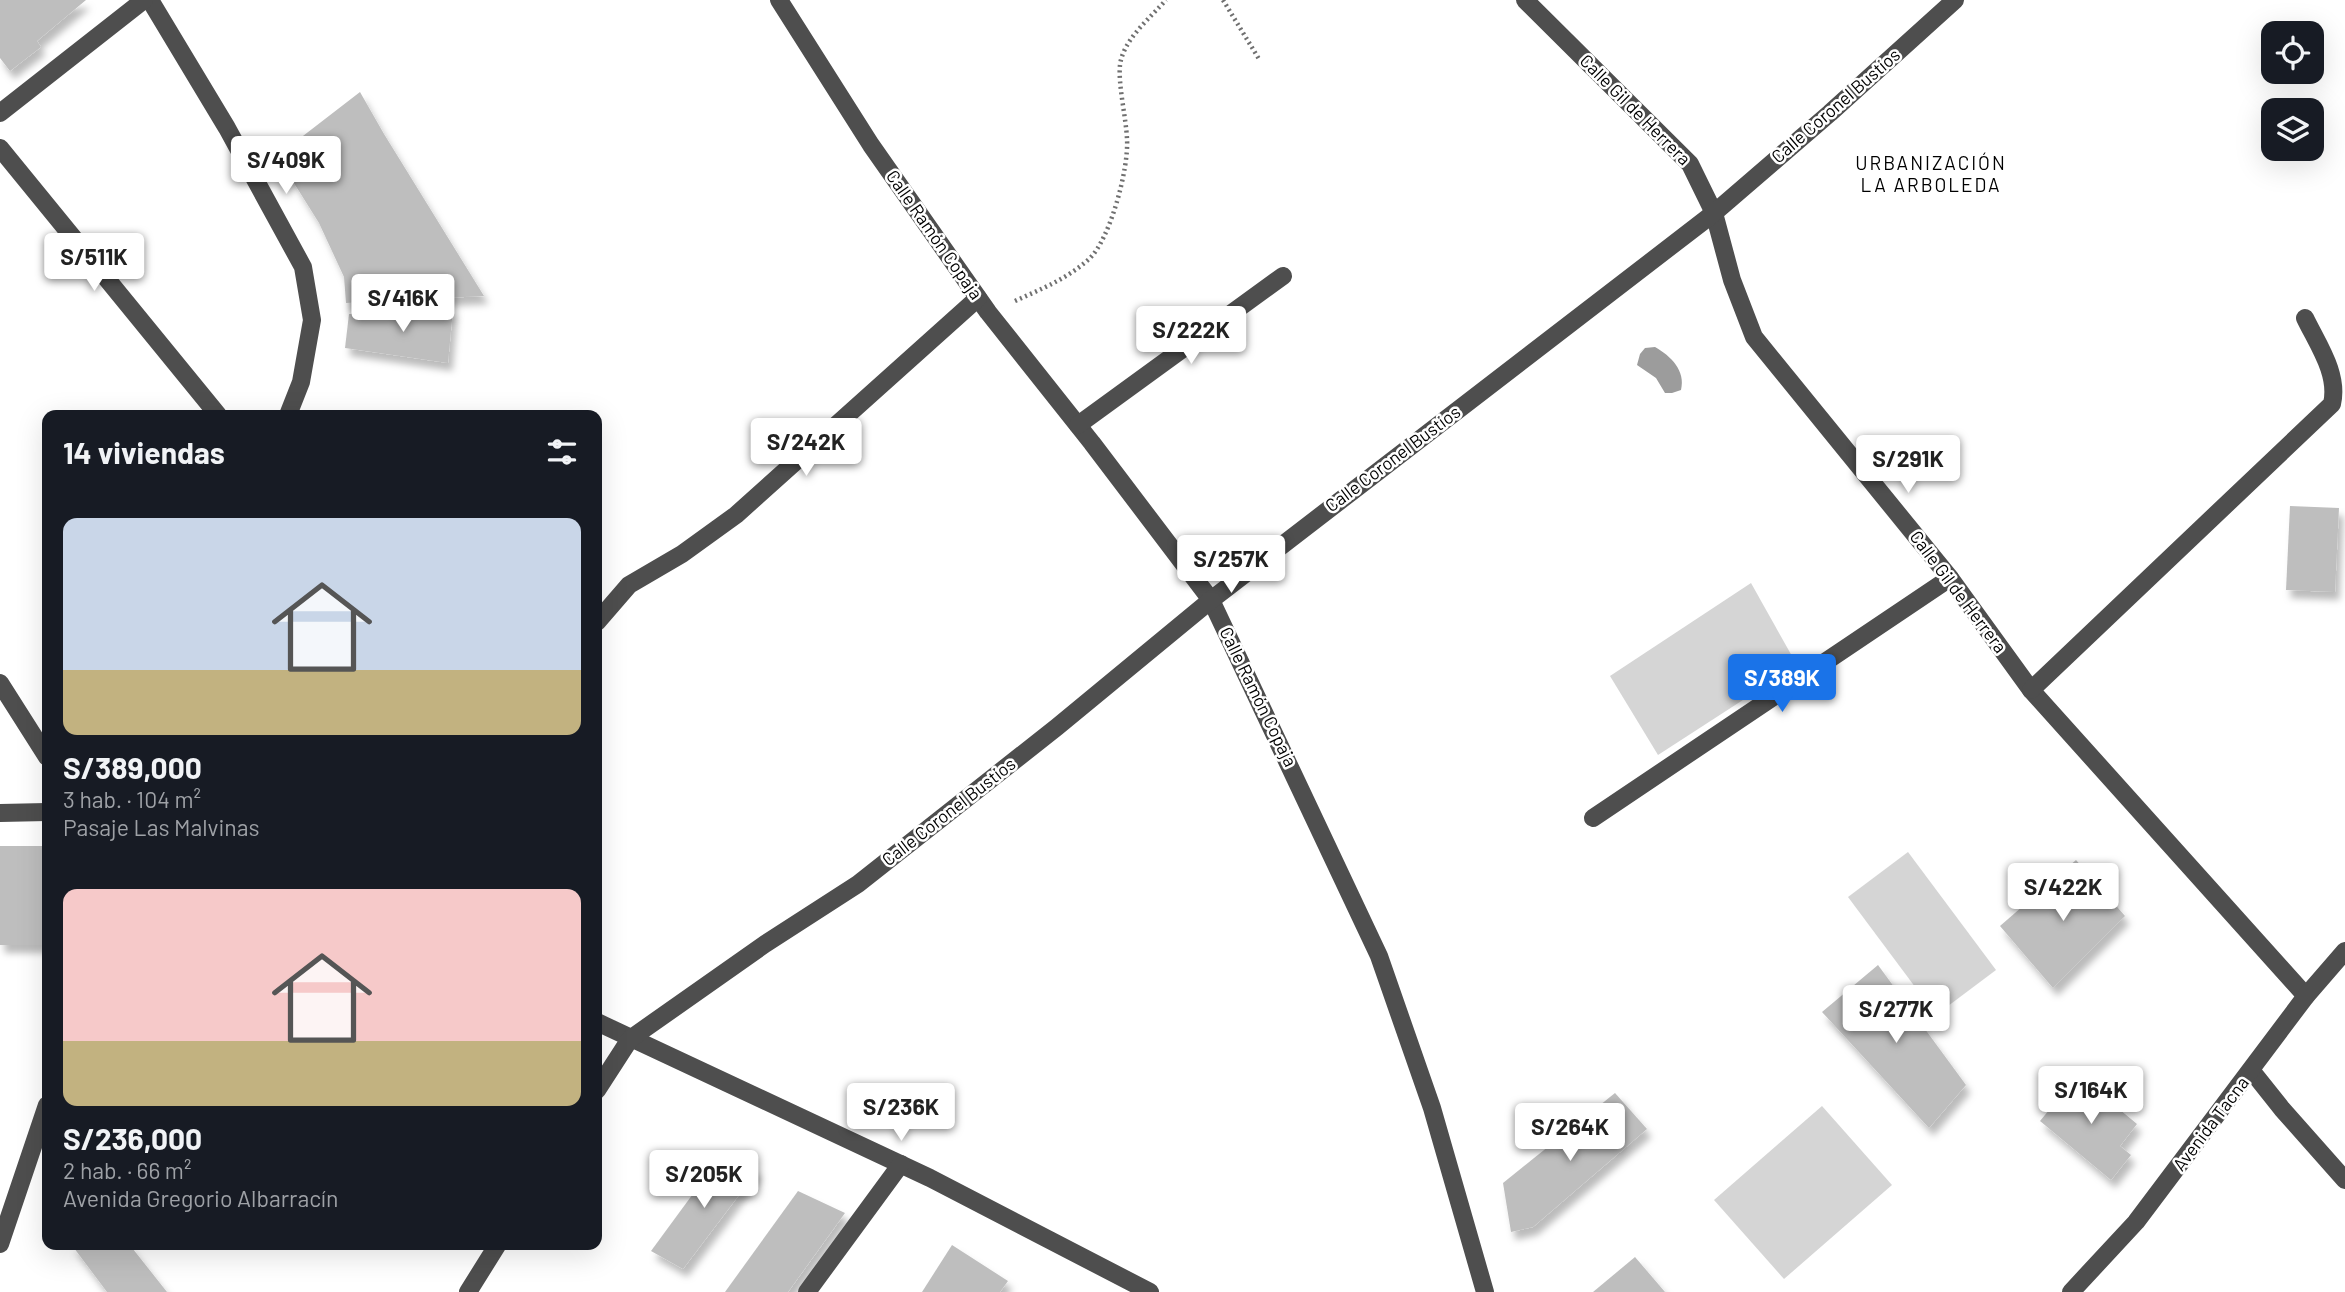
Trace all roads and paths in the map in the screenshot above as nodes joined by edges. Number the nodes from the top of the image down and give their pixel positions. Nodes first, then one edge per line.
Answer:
1 (144, 0) edge
2 (150, 0) edge
3 (779, 0) edge
4 (1166, 0) edge
5 (1223, 0) edge
6 (1525, 0) edge
7 (1955, 0) edge
8 (1259, 59) dead end
9 (0, 113) edge
10 (0, 148) edge
11 (1714, 212) junction
12 (1283, 276) dead end
13 (983, 305) junction
14 (2305, 318) dead end
15 (214, 410) edge
16 (290, 410) edge
17 (1078, 425) junction
18 (1950, 578) junction
19 (1211, 600) junction
20 (602, 616) edge
21 (0, 683) edge
22 (2031, 691) junction
23 (42, 749) edge
24 (42, 812) edge
25 (0, 813) edge
26 (1593, 818) dead end
27 (2345, 951) edge
28 (2306, 996) junction
29 (602, 1025) edge
30 (630, 1039) junction
31 (2251, 1070) junction
32 (602, 1082) edge
33 (42, 1120) edge
34 (901, 1164) junction
35 (2345, 1180) edge
36 (0, 1244) edge
37 (494, 1250) edge
38 (468, 1292) edge
39 (807, 1292) edge
40 (1150, 1292) edge
41 (1485, 1292) edge
42 (2071, 1292) edge

1 - 9 street
2 - 16 street
3 - 13 street, Calle Ramón Copaja
4 - 13 path
5 - 8 path
6 - 11 street, Calle Gil de Herrera
7 - 11 street, Calle Coronel Bustíos
10 - 15 street
11 - 18 street, Calle Gil de Herrera
11 - 19 street, Calle Coronel Bustíos
12 - 17 street
13 - 17 street, Calle Ramón Copaja
13 - 20 street
14 - 22 street
17 - 19 street, Calle Ramón Copaja
18 - 22 street, Calle Gil de Herrera
18 - 26 street
19 - 30 street, Calle Coronel Bustíos
19 - 41 street, Calle Ramón Copaja
21 - 23 street
22 - 28 street, Calle Gil de Herrera
24 - 25 street
27 - 28 street, Avenida Tacna
28 - 31 street, Avenida Tacna
29 - 30 street
30 - 32 street, Calle Coronel Bustíos
30 - 34 street
31 - 35 street
31 - 42 street, Avenida Tacna
33 - 36 street
34 - 39 street
34 - 40 street
37 - 38 street

